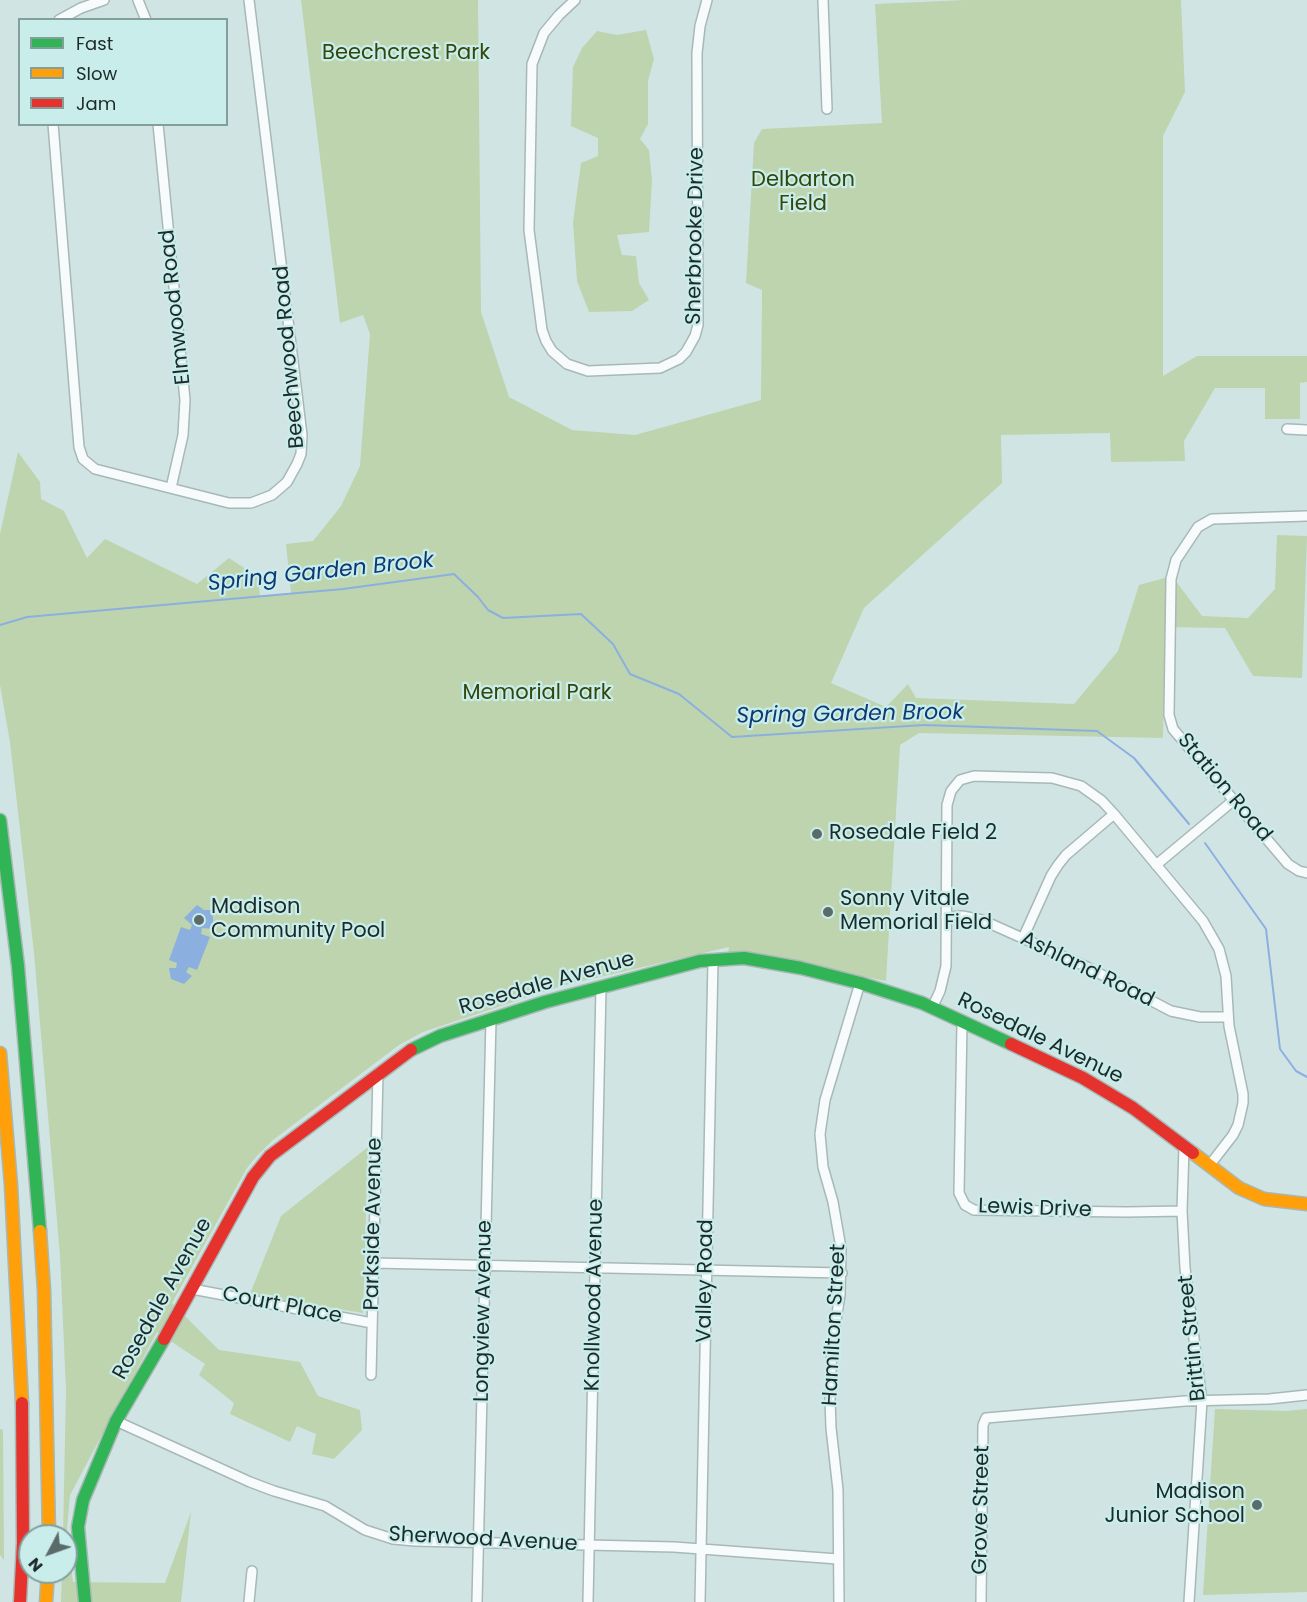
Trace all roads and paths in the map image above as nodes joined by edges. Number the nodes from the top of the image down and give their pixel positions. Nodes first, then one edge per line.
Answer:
1 (104, 0) edge
2 (138, 0) edge
3 (249, 0) edge
4 (575, 0) edge
5 (707, 0) edge
6 (823, 0) edge
7 (63, 18) edge
8 (145, 18) edge
9 (827, 109) dead end
10 (53, 126) edge
11 (158, 126) edge
12 (1287, 429) dead end
13 (1307, 430) edge
14 (171, 489) junction
15 (1307, 516) edge
16 (1234, 800) junction
17 (1114, 814) junction
18 (0, 820) edge
19 (1156, 865) junction
20 (1307, 873) edge
21 (946, 917) junction
22 (1023, 938) junction
23 (713, 960) junction
24 (860, 983) junction
25 (601, 987) junction
26 (932, 1008) junction
27 (1228, 1017) junction
28 (490, 1019) junction
29 (962, 1022) junction
30 (0, 1053) edge
31 (378, 1073) junction
32 (1184, 1146) junction
33 (1209, 1166) junction
34 (1307, 1204) edge
35 (1182, 1211) junction
36 (373, 1263) junction
37 (485, 1265) junction
38 (596, 1267) junction
39 (706, 1270) junction
40 (842, 1273) junction
41 (192, 1289) junction
42 (372, 1323) junction
43 (371, 1375) dead end
44 (1307, 1395) edge
45 (1202, 1401) junction
46 (116, 1421) junction
47 (49, 1524) edge
48 (478, 1543) junction
49 (590, 1545) junction
50 (700, 1548) junction
51 (838, 1559) junction
52 (252, 1571) dead end
53 (47, 1584) edge
54 (20, 1602) edge
55 (46, 1602) edge
56 (85, 1602) edge
57 (249, 1602) edge
58 (477, 1602) edge
59 (588, 1602) edge
60 (700, 1602) edge
61 (839, 1602) edge
62 (981, 1602) edge
63 (1189, 1602) edge

1 - 7 street
2 - 8 street
3 - 14 street, Beechwood Road
4 - 5 street, Sherbrooke Drive
6 - 9 street
10 - 14 street, Beechwood Road
11 - 14 street, Elmwood Road
12 - 13 street
15 - 16 street, Station Road
16 - 19 street
16 - 20 street, Station Road
17 - 19 street
17 - 21 street
17 - 22 street
18 - 47 main road
19 - 27 street
21 - 22 street, Ashland Road
21 - 26 street
22 - 27 street, Ashland Road
23 - 24 main road, Rosedale Avenue
23 - 25 main road, Rosedale Avenue
23 - 39 street, Valley Road
24 - 26 main road, Rosedale Avenue
24 - 40 street, Hamilton Street
25 - 28 main road, Rosedale Avenue
25 - 38 street, Knollwood Avenue
26 - 29 main road, Rosedale Avenue
27 - 33 street
28 - 31 main road, Rosedale Avenue
28 - 37 street, Longview Avenue
29 - 32 main road, Rosedale Avenue
29 - 35 street, Lewis Drive
30 - 54 main road
31 - 36 street, Parkside Avenue
31 - 41 main road, Rosedale Avenue
32 - 33 main road, Rosedale Avenue
32 - 35 street, Brittin Street
33 - 34 main road, Rosedale Avenue
35 - 45 street, Brittin Street
36 - 37 street
36 - 42 street, Parkside Avenue
37 - 38 street
37 - 48 street, Longview Avenue
38 - 39 street
38 - 49 street, Knollwood Avenue
39 - 40 street
39 - 50 street, Valley Road
40 - 51 street, Hamilton Street
41 - 42 street, Court Place
41 - 46 main road, Rosedale Avenue
42 - 43 street, Parkside Avenue
44 - 45 street
45 - 62 street, Grove Street
45 - 63 street, Brittin Street
46 - 48 street, Sherwood Avenue
46 - 56 main road, Rosedale Avenue
48 - 49 street, Sherwood Avenue
48 - 58 street, Longview Avenue
49 - 50 street, Sherwood Avenue
49 - 59 street, Knollwood Avenue
50 - 51 street, Sherwood Avenue
50 - 60 street, Valley Road
51 - 61 street, Hamilton Street
52 - 57 street
53 - 55 main road

